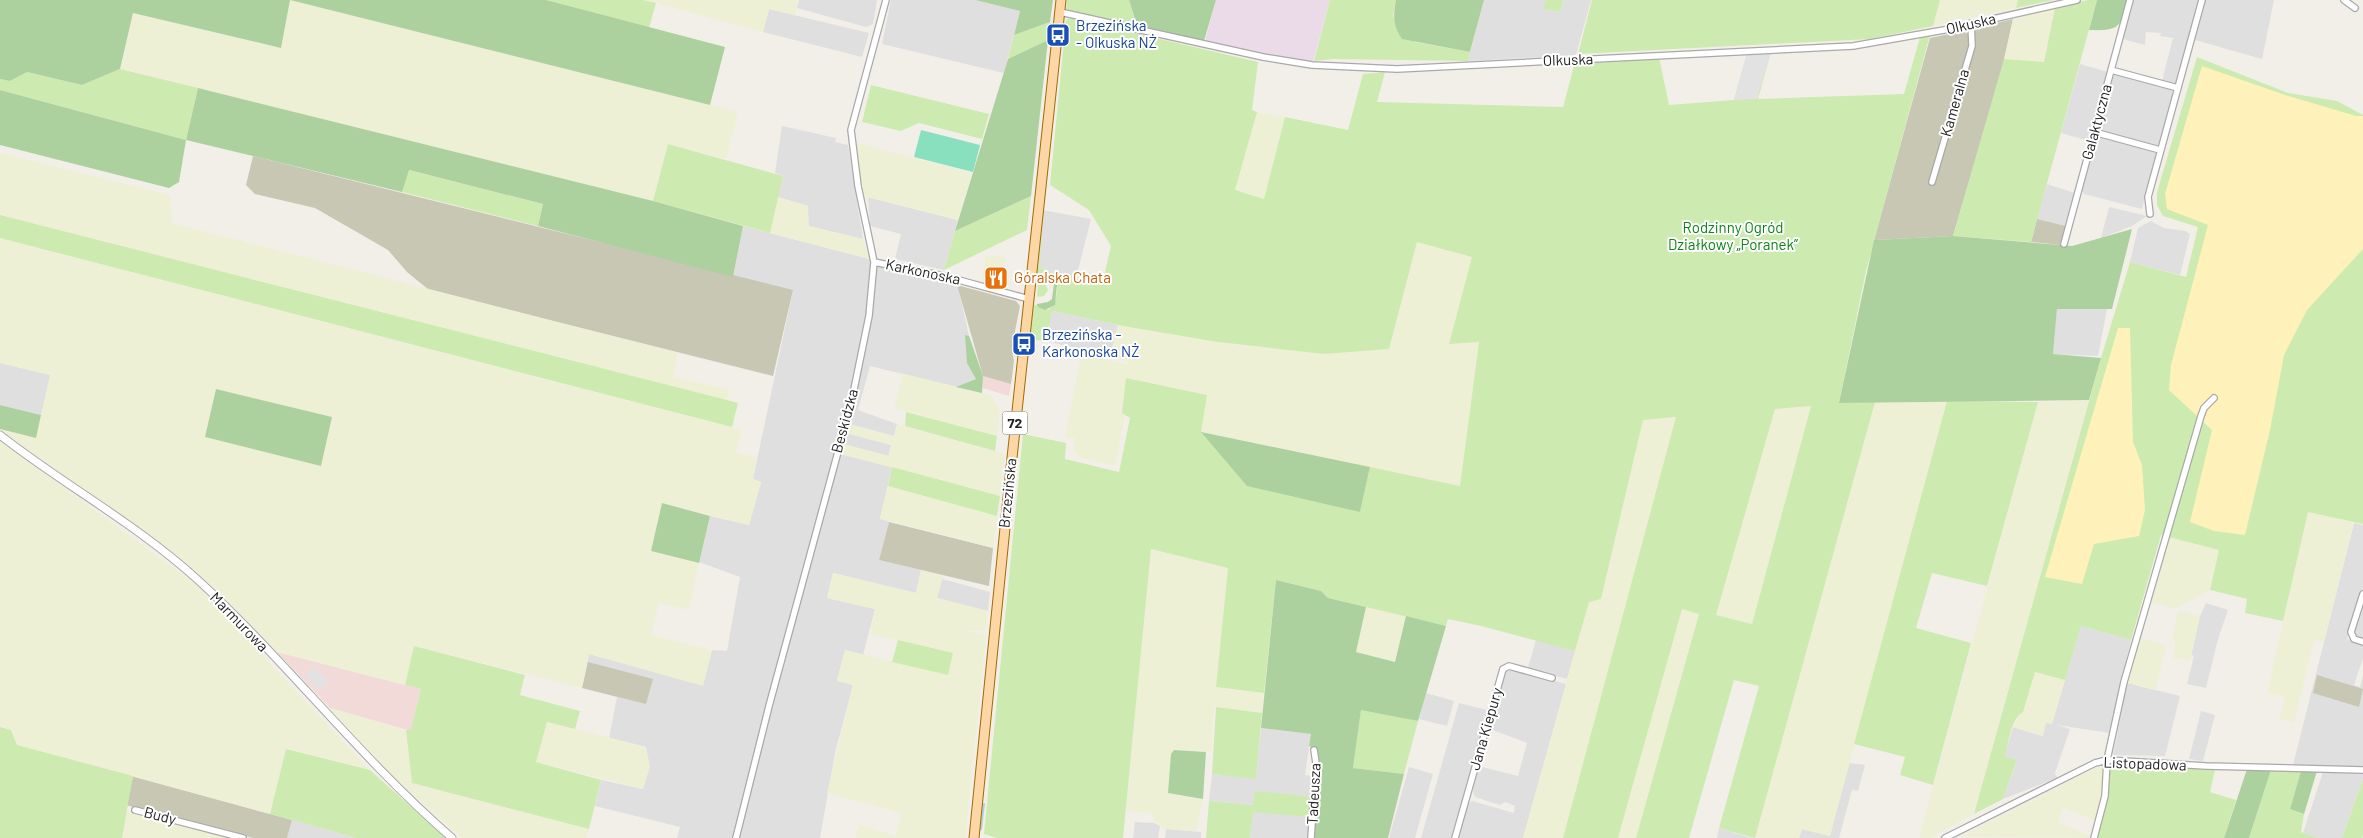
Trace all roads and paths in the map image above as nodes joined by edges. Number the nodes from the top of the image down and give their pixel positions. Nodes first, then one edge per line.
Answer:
1 (886, 0) edge
2 (1061, 0) edge
3 (2077, 0) edge
4 (2130, 0) edge
5 (2202, 0) edge
6 (2344, 0) edge
7 (2355, 8) dead end
8 (1060, 12) junction
9 (1972, 23) junction
10 (2111, 70) junction
11 (2178, 88) junction
12 (2094, 132) junction
13 (2160, 150) junction
14 (1932, 182) dead end
15 (2150, 214) dead end
16 (2064, 244) dead end
17 (874, 262) junction
18 (1029, 299) junction
19 (2214, 398) dead end
20 (0, 435) edge
21 (2363, 594) edge
22 (2363, 642) edge
23 (1552, 678) dead end
24 (1314, 750) dead end
25 (2106, 760) junction
26 (2363, 770) edge
27 (135, 810) dead end
28 (243, 838) edge
29 (452, 838) edge
30 (736, 838) edge
31 (974, 838) edge
32 (1311, 838) edge
33 (1455, 838) edge
34 (1945, 838) edge
35 (2094, 838) edge

1 - 17 street, Beskidzka
2 - 8 main road, Brzezińska / 72
3 - 9 street, Olkuska
4 - 10 street, Galaktyczna
5 - 11 street
6 - 7 street
8 - 9 street, Olkuska
8 - 18 main road, Brzezińska / 72
9 - 14 street, Kameralna
10 - 11 street
10 - 12 street, Galaktyczna
11 - 13 street
12 - 13 street
12 - 16 street, Galaktyczna
13 - 15 street
17 - 18 street, Karkonoska
17 - 30 street, Beskidzka
18 - 31 main road, Brzezińska / 72
19 - 25 street
20 - 29 street, Marmurowa
21 - 22 street
23 - 33 street, Jana Kiepury
24 - 32 street, Tadeusza
25 - 26 street, Listopadowa
25 - 34 street, Listopadowa
25 - 35 street
27 - 28 street, Budy

